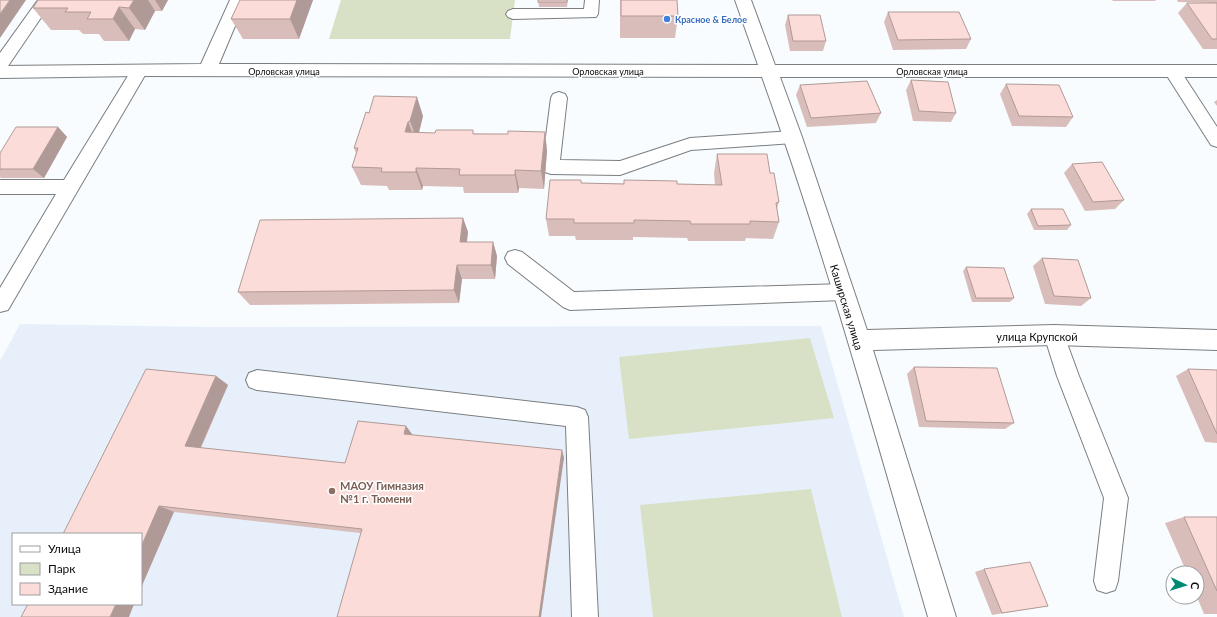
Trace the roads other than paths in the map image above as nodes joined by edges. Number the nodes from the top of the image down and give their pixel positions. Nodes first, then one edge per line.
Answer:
1 (46, 0) edge
2 (238, 0) edge
3 (592, 0) edge
4 (743, 0) edge
5 (513, 14) dead end
6 (0, 65) edge
7 (140, 70) junction
8 (207, 71) junction
9 (767, 71) junction
10 (1172, 71) junction
11 (1217, 71) edge
12 (0, 72) edge
13 (558, 98) dead end
14 (793, 137) junction
15 (1217, 140) edge
16 (69, 186) junction
17 (0, 187) edge
18 (515, 258) dead end
19 (844, 292) junction
20 (1, 304) dead end
21 (1054, 335) junction
22 (857, 340) junction
23 (1217, 340) edge
24 (257, 380) dead end
25 (1106, 580) dead end
26 (585, 617) edge
27 (942, 617) edge

1 - 6 lane
2 - 8 street
3 - 5 lane
4 - 9 street, Каширская улица
7 - 8 street, Орловская улица
7 - 12 street, Орловская улица
7 - 16 lane
8 - 9 street, Орловская улица
9 - 10 street, Орловская улица
9 - 14 street, Каширская улица
10 - 11 street, Орловская улица
10 - 15 lane
13 - 14 lane
14 - 19 street, Каширская улица
16 - 17 lane
16 - 20 lane
18 - 19 lane
19 - 22 street, Каширская улица
21 - 22 street, улица Крупской
21 - 23 street, улица Крупской
21 - 25 lane
22 - 27 street, Каширская улица
24 - 26 lane

